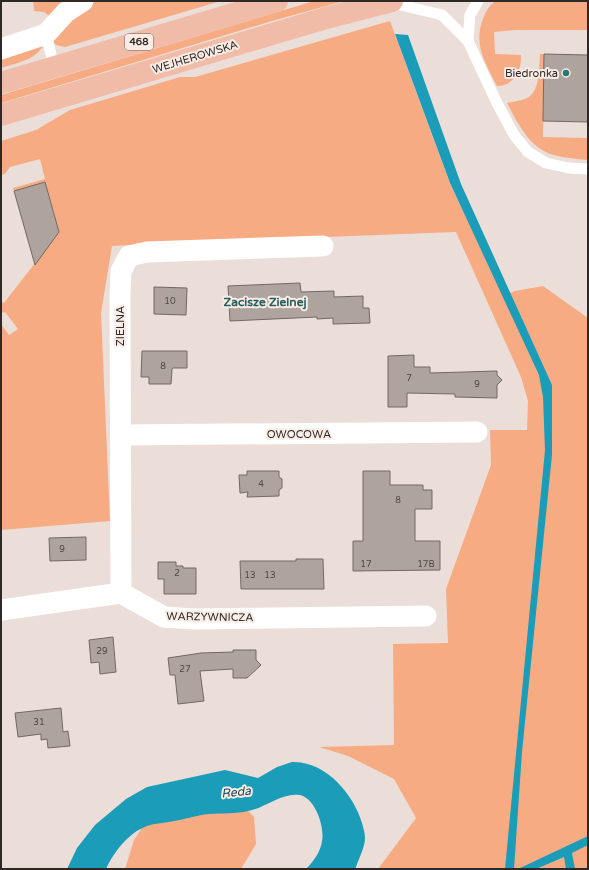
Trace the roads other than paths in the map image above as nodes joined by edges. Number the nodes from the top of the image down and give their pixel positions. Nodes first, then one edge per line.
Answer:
1 (83, 1) edge
2 (277, 1) edge
3 (391, 1) edge
4 (478, 1) edge
5 (46, 34) junction
6 (468, 41) junction
7 (1, 49) edge
8 (54, 67) junction
9 (1, 83) edge
10 (1, 115) edge
11 (588, 169) edge
12 (323, 246) dead end
13 (477, 432) dead end
14 (121, 435) junction
15 (121, 593) junction
16 (1, 610) edge
17 (426, 616) dead end

1 - 5 street
2 - 8 main road, 468
3 - 6 lane
3 - 10 main road, WEJHEROWSKA
4 - 6 lane
5 - 7 street
5 - 8 lane
6 - 11 lane
8 - 9 main road, 468
12 - 14 street, ZIELNA
13 - 14 street, OWOCOWA
14 - 15 street, ZIELNA
15 - 16 street
15 - 17 street, WARZYWNICZA

